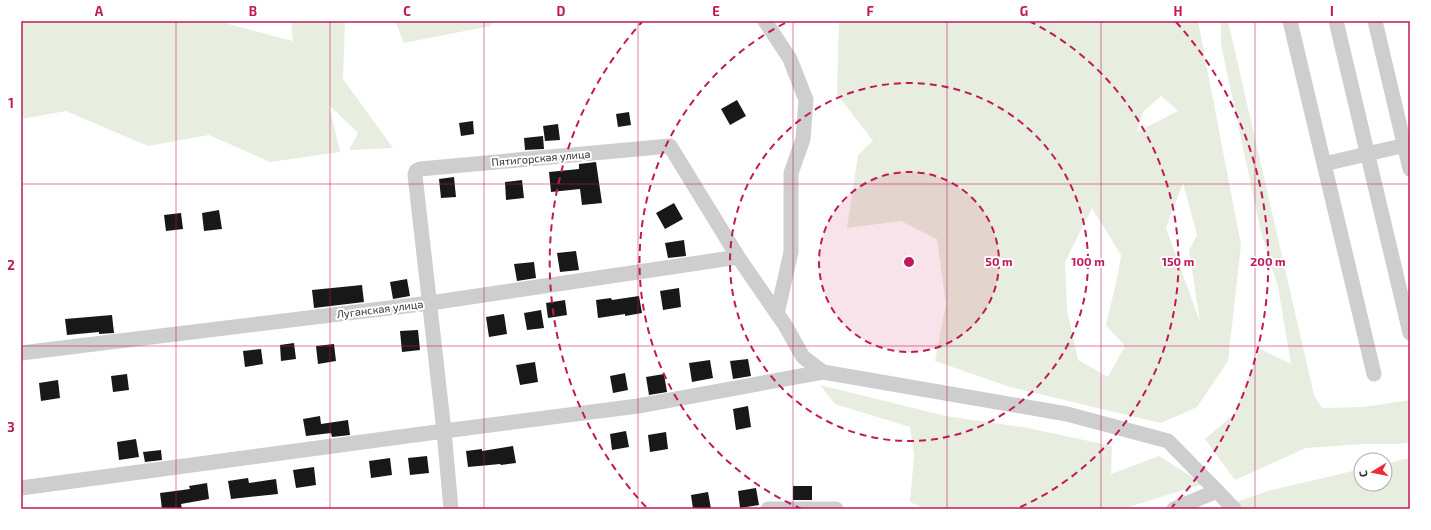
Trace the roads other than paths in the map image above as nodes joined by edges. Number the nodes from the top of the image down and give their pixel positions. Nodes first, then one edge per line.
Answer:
1 (765, 21) edge
2 (1290, 21) edge
3 (1336, 21) edge
4 (1375, 21) edge
5 (1407, 145) edge
6 (1368, 155) junction
7 (1324, 164) junction
8 (1410, 169) edge
9 (738, 257) junction
10 (430, 303) junction
11 (777, 314) junction
12 (1410, 333) edge
13 (21, 353) edge
14 (823, 372) junction
15 (1374, 374) dead end
16 (444, 431) junction
17 (21, 488) edge
18 (1217, 491) junction
19 (451, 509) edge
20 (768, 509) edge
21 (836, 509) edge
22 (1174, 509) edge
23 (1234, 509) edge

1 - 11 street
2 - 7 street
3 - 6 street
4 - 5 street
5 - 6 street
5 - 8 street
6 - 7 street
6 - 12 street
7 - 15 street
9 - 10 street, Луганская улица
9 - 10 street, Пятигорская улица
9 - 11 street
10 - 13 street, Луганская улица
10 - 16 street
11 - 14 street
14 - 16 street
14 - 18 street
16 - 17 street
16 - 19 street
18 - 22 street
18 - 23 street
20 - 21 street

